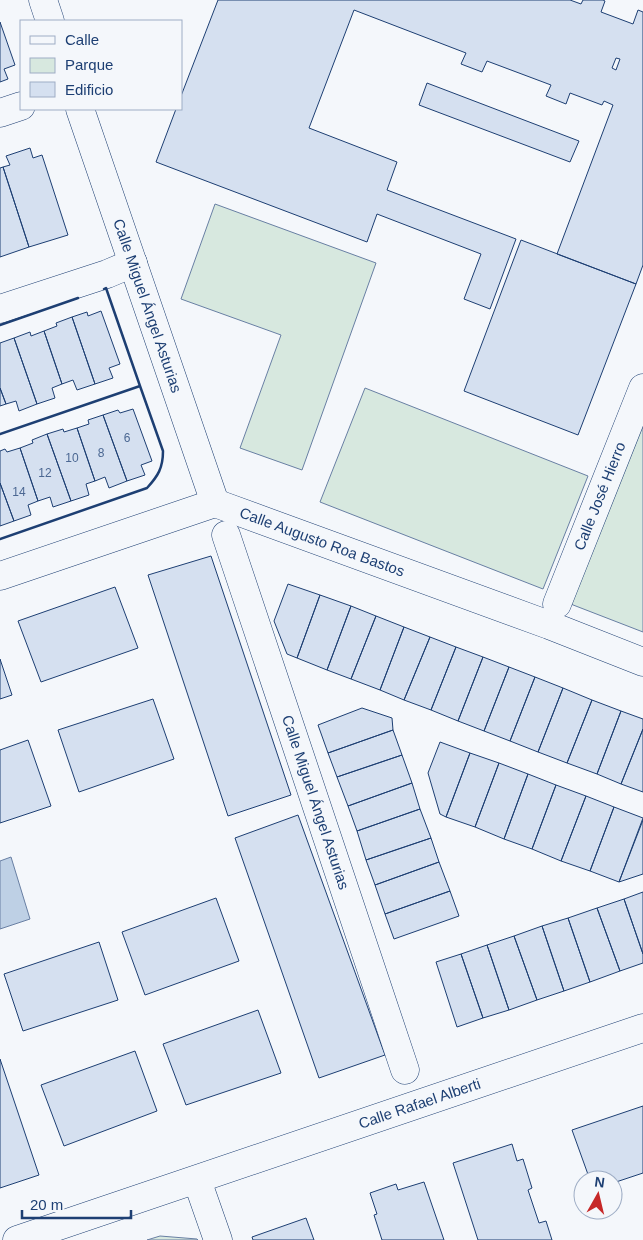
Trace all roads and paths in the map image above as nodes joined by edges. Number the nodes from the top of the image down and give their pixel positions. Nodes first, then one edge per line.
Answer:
1 (43, 0) edge
2 (50, 20) edge
3 (20, 106) edge
4 (80, 110) edge
5 (0, 114) edge
6 (133, 263) junction
7 (0, 309) edge
8 (643, 388) edge
9 (215, 502) junction
10 (226, 535) dead end
11 (0, 576) edge
12 (557, 604) dead end
13 (643, 662) edge
14 (643, 1028) edge
15 (405, 1070) dead end
16 (197, 1180) junction
17 (17, 1240) edge
18 (218, 1240) edge

1 - 2 street
3 - 5 street
4 - 6 street, Calle Miguel Ángel Asturias
6 - 7 street
6 - 9 street, Calle Miguel Ángel Asturias
8 - 12 street, Calle José Hierro
9 - 11 street
9 - 13 street, Calle Augusto Roa Bastos
10 - 15 street, Calle Miguel Ángel Asturias
14 - 16 street, Calle Rafael Alberti
16 - 17 street, Calle Rafael Alberti
16 - 18 street

